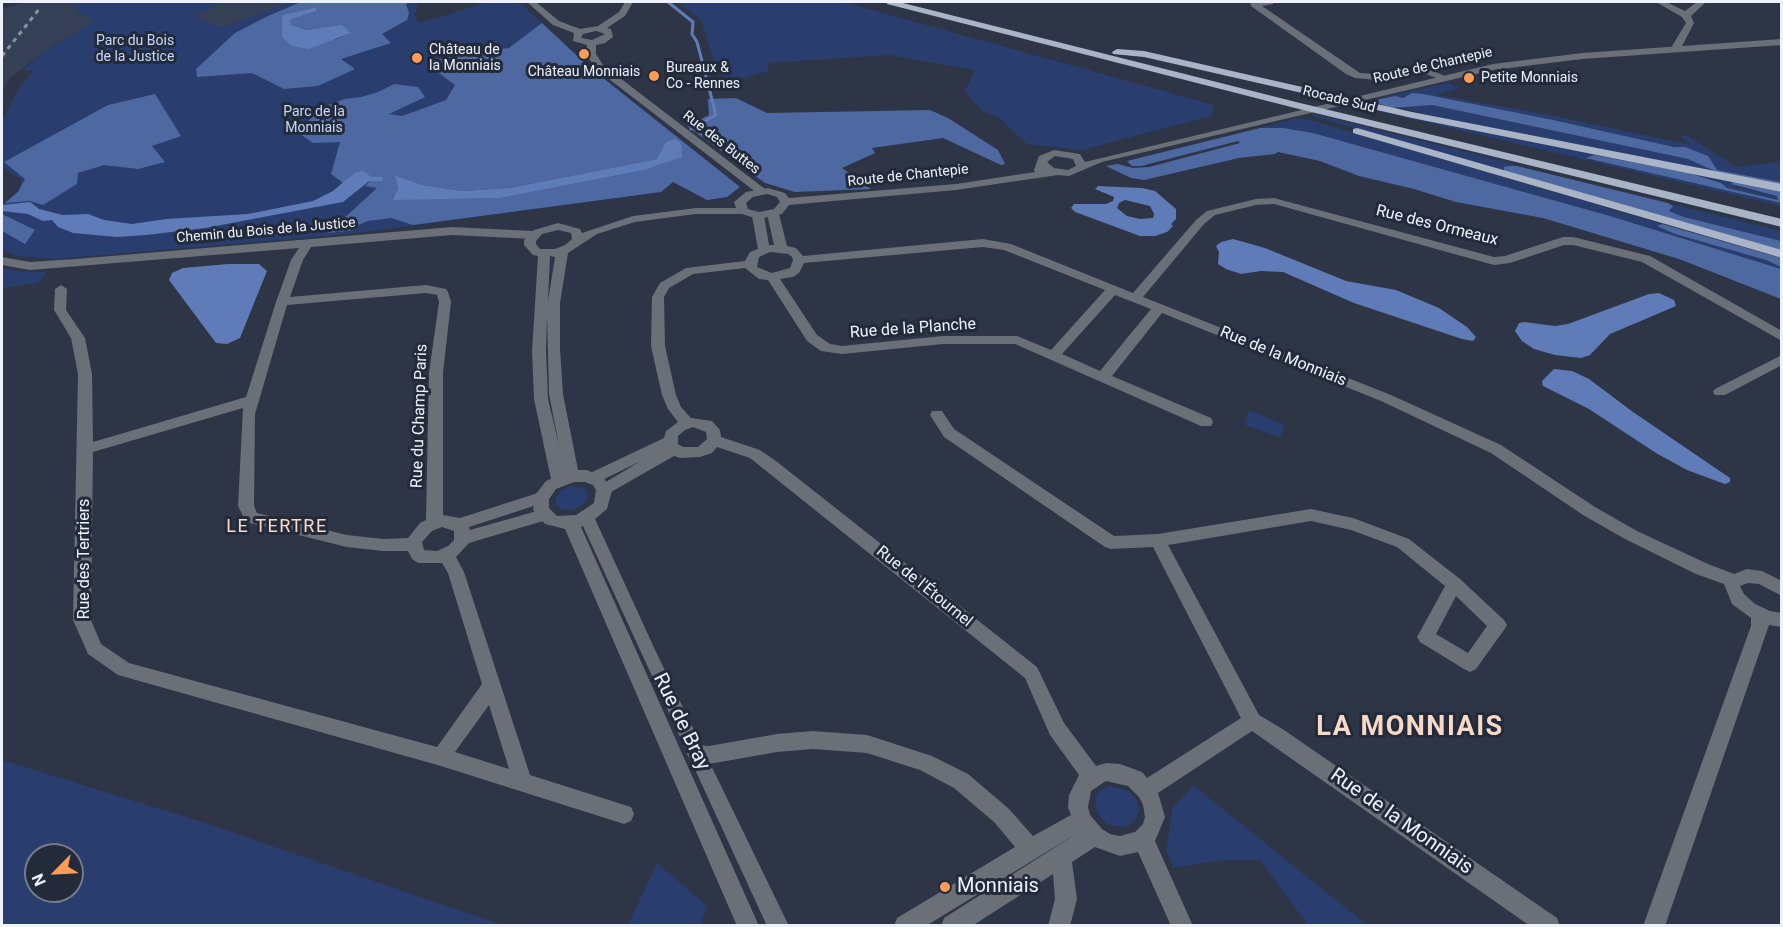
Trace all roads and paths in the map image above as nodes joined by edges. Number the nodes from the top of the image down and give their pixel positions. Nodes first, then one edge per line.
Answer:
1 (531, 2) edge
2 (629, 2) edge
3 (890, 2) edge
4 (922, 2) edge
5 (1270, 2) edge
6 (1660, 2) edge
7 (1702, 2) edge
8 (1252, 3) edge
9 (1686, 15) junction
10 (601, 28) junction
11 (579, 32) junction
12 (1782, 42) edge
13 (592, 43) junction
14 (1063, 46) junction
15 (1680, 49) junction
16 (1117, 51) junction
17 (1445, 78) junction
18 (1078, 161) junction
19 (1042, 163) junction
20 (1057, 172) junction
21 (1032, 175) junction
22 (1782, 188) edge
23 (760, 191) junction
24 (786, 202) junction
25 (742, 206) junction
26 (1782, 212) edge
27 (773, 214) junction
28 (758, 216) junction
29 (1782, 223) edge
30 (571, 228) junction
31 (533, 236) junction
32 (578, 240) junction
33 (307, 244) junction
34 (781, 248) junction
35 (764, 250) junction
36 (562, 251) junction
37 (544, 253) junction
38 (1782, 254) edge
39 (799, 260) junction
40 (2, 261) edge
41 (750, 264) junction
42 (772, 277) junction
43 (62, 289) dead end
44 (1113, 290) junction
45 (1136, 298) junction
46 (282, 302) junction
47 (1159, 308) junction
48 (1782, 338) edge
49 (1053, 356) junction
50 (1782, 359) edge
51 (1103, 377) junction
52 (1720, 392) dead end
53 (252, 400) junction
54 (938, 415) dead end
55 (1206, 422) dead end
56 (687, 423) junction
57 (714, 440) junction
58 (672, 445) junction
59 (86, 449) junction
60 (566, 478) junction
61 (593, 478) junction
62 (604, 490) junction
63 (541, 498) junction
64 (544, 515) junction
65 (579, 520) junction
66 (434, 523) junction
67 (461, 531) junction
68 (1158, 540) junction
69 (413, 544) junction
70 (446, 555) junction
71 (1734, 581) junction
72 (1454, 584) junction
73 (1782, 589) edge
74 (1759, 615) junction
75 (1782, 620) edge
76 (492, 685) junction
77 (1252, 721) junction
78 (697, 754) junction
79 (441, 757) junction
80 (1092, 777) junction
81 (523, 784) junction
82 (1146, 790) junction
83 (624, 814) dead end
84 (1082, 820) junction
85 (1095, 836) junction
86 (1142, 840) junction
87 (1030, 849) junction
88 (1060, 856) junction
89 (748, 926) edge
90 (778, 926) edge
91 (905, 926) edge
92 (952, 926) edge
93 (1059, 926) edge
94 (1182, 926) edge
95 (1549, 926) edge
96 (1654, 926) edge

1 - 11 street
2 - 10 street
3 - 14 highway, Rocade Sud
4 - 16 highway, Rocade Sud
5 - 8 street
6 - 9 street
7 - 9 street
8 - 17 street
9 - 15 street
10 - 11 street
10 - 13 street
11 - 13 street
12 - 15 street, Route de Chantepie
13 - 23 street, Rue des Buttes
14 - 29 highway, Rocade Sud
14 - 38 highway
15 - 17 street, Route de Chantepie
16 - 22 highway
16 - 26 highway, Rocade Sud
17 - 18 street, Route de Chantepie
18 - 19 street
18 - 20 street, Route de Chantepie
19 - 20 street
19 - 21 street
20 - 21 street, Route de Chantepie
21 - 24 street, Route de Chantepie
23 - 24 street, Rue des Buttes
23 - 25 street
24 - 27 street
25 - 28 street
25 - 30 street
25 - 32 street
27 - 28 street
27 - 34 street
28 - 35 street
30 - 31 street
30 - 32 street
31 - 33 street, Chemin du Bois de la Justice
31 - 37 street
32 - 36 street
33 - 40 street, Chemin du Bois de la Justice
33 - 46 street
34 - 35 street
34 - 39 street
35 - 41 street
36 - 37 street
36 - 60 street
37 - 60 street
39 - 42 street
39 - 44 street, Rue de la Monniais
41 - 42 street
41 - 56 street
42 - 49 street, Rue de la Planche
43 - 59 street, Rue des Tertriers
44 - 45 street, Rue de la Monniais
44 - 49 street
45 - 47 street, Rue de la Monniais
45 - 48 street, Rue des Ormeaux
46 - 53 street
46 - 66 street, Rue du Champ Paris
47 - 51 street
47 - 71 street, Rue de la Monniais
49 - 51 street, Rue de la Planche
50 - 52 street
51 - 55 street, Rue de la Planche
53 - 59 street
53 - 69 street
54 - 68 street
56 - 57 street
56 - 58 street
57 - 58 street
57 - 80 street, Rue de l'Étournel
58 - 61 street
58 - 62 street
59 - 79 street, Rue des Tertriers
60 - 61 street
60 - 63 street
61 - 62 street
62 - 65 street
63 - 64 street
63 - 67 street
64 - 65 street
64 - 67 street
65 - 78 street, Rue de Bray
65 - 89 street, Rue de Bray
66 - 67 street
66 - 69 street
67 - 70 street
68 - 72 street
68 - 77 street
69 - 70 street
70 - 76 street
71 - 73 street
71 - 74 street
72 - 72 street
74 - 75 street
74 - 96 street
76 - 79 street
76 - 81 street
77 - 82 street
77 - 95 street, Rue de la Monniais
78 - 87 street
78 - 90 street, Rue de Bray
79 - 81 street, Rue des Tertriers
80 - 82 street
80 - 84 street
81 - 83 street, Rue des Tertriers
82 - 86 street
84 - 85 street
84 - 87 street
85 - 86 street
85 - 88 street
86 - 94 street
87 - 91 street
88 - 92 street
88 - 93 street

